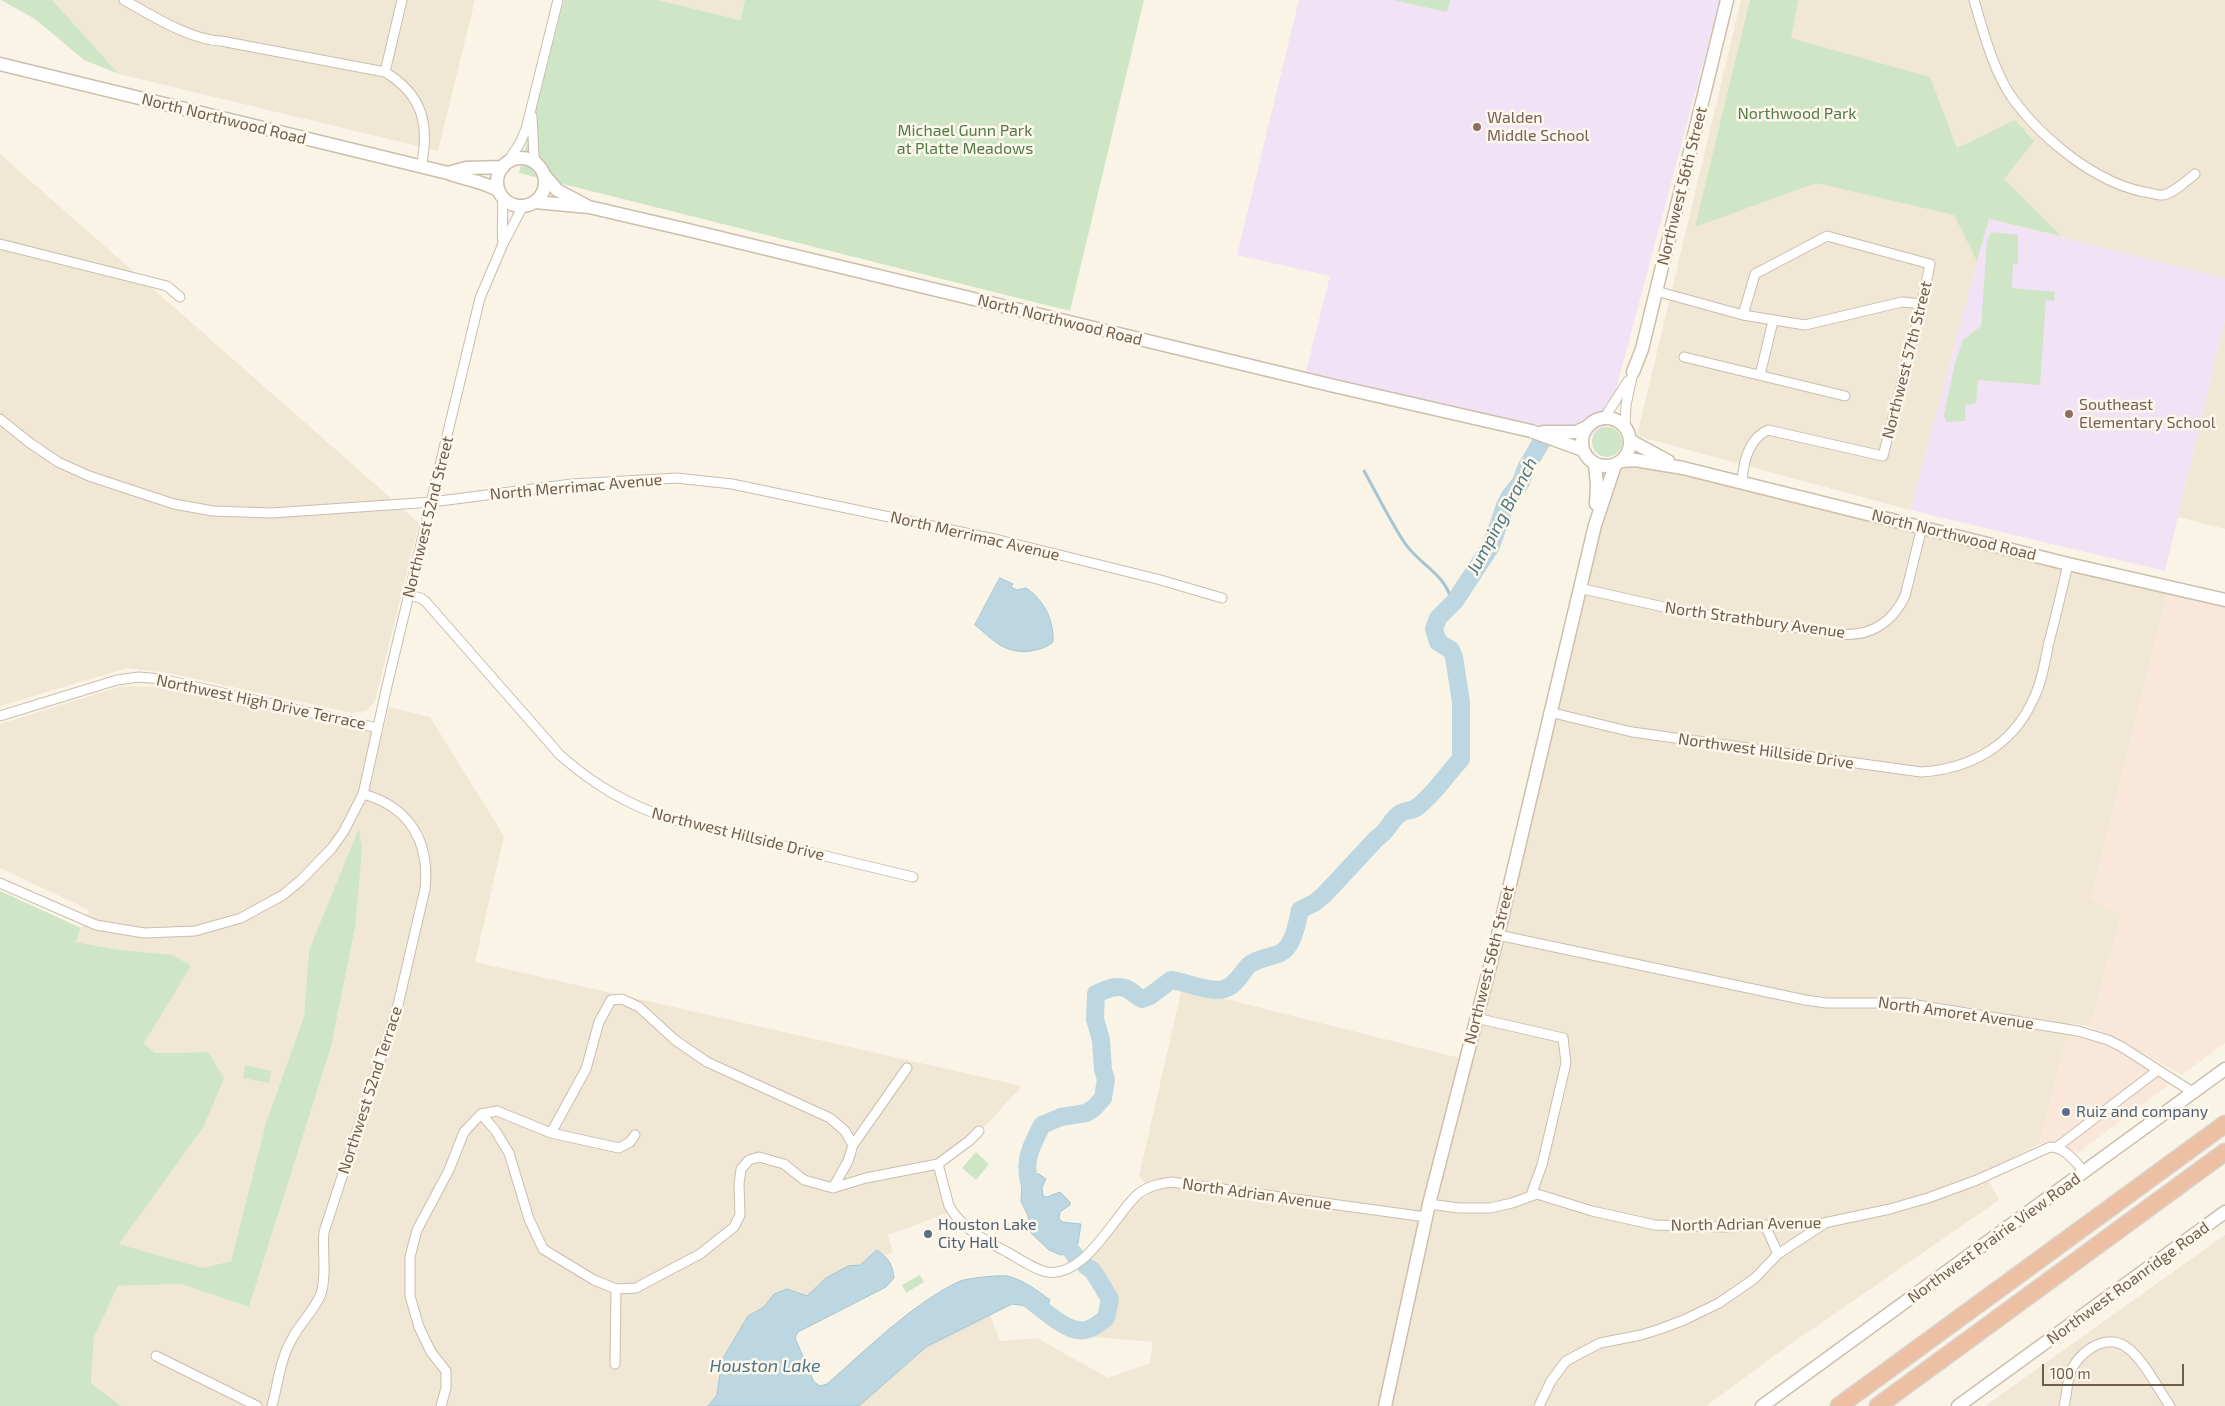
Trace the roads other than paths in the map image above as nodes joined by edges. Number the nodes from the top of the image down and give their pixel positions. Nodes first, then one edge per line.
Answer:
1 (124, 0) edge
2 (402, 0) edge
3 (558, 0) edge
4 (1727, 0) edge
5 (1974, 0) edge
6 (0, 64) edge
7 (385, 72) junction
8 (531, 108) junction
9 (537, 164) junction
10 (505, 165) junction
11 (422, 167) junction
12 (448, 173) junction
13 (2195, 174) dead end
14 (545, 176) junction
15 (500, 194) junction
16 (529, 204) junction
17 (590, 207) junction
18 (0, 244) edge
19 (503, 244) junction
20 (1656, 291) junction
21 (180, 297) dead end
22 (1922, 304) junction
23 (1743, 314) junction
24 (1773, 321) junction
25 (1684, 357) dead end
26 (1634, 372) junction
27 (1760, 375) junction
28 (1845, 396) dead end
29 (1605, 418) junction
30 (0, 419) edge
31 (1625, 426) junction
32 (1587, 427) junction
33 (1531, 431) junction
34 (1631, 441) junction
35 (1583, 450) junction
36 (1618, 463) junction
37 (1595, 464) junction
38 (1683, 468) junction
39 (1742, 483) junction
40 (432, 502) junction
41 (1595, 525) junction
42 (1922, 527) junction
43 (2068, 564) junction
44 (1579, 588) junction
45 (408, 595) junction
46 (1222, 598) dead end
47 (2225, 600) edge
48 (1550, 712) junction
49 (0, 716) edge
50 (378, 728) junction
51 (363, 794) junction
52 (913, 877) dead end
53 (0, 883) edge
54 (1498, 935) junction
55 (1476, 1018) junction
56 (907, 1068) dead end
57 (2225, 1069) edge
58 (2158, 1070) junction
59 (2194, 1093) junction
60 (481, 1114) junction
61 (2225, 1124) edge
62 (979, 1130) dead end
63 (551, 1133) junction
64 (635, 1135) dead end
65 (853, 1145) junction
66 (2057, 1147) junction
67 (2225, 1152) edge
68 (938, 1164) junction
69 (2085, 1172) junction
70 (833, 1188) junction
71 (1530, 1195) junction
72 (1429, 1204) junction
73 (2225, 1212) edge
74 (1426, 1217) junction
75 (1824, 1223) junction
76 (1765, 1225) junction
77 (1778, 1254) junction
78 (616, 1289) junction
79 (156, 1356) dead end
80 (614, 1364) dead end
81 (257, 1406) edge
82 (272, 1406) edge
83 (441, 1406) edge
84 (1385, 1406) edge
85 (1539, 1406) edge
86 (1762, 1406) edge
87 (1838, 1406) edge
88 (1878, 1406) edge
89 (1958, 1406) edge
90 (2064, 1406) edge
91 (2170, 1406) edge

1 - 7 street
2 - 7 street
3 - 8 street
4 - 20 street, Northwest 56th Street
5 - 13 street
6 - 11 street, North Northwood Road
7 - 11 street
8 - 9 street
8 - 10 street
9 - 10 street
9 - 14 street
10 - 12 street, North Northwood Road
10 - 15 street
11 - 12 street, North Northwood Road
12 - 15 street, North Northwood Road
14 - 16 street
14 - 17 street, North Northwood Road
15 - 16 street
15 - 19 street, Northwest 52nd Street
16 - 17 street, North Northwood Road
16 - 19 street, Northwest 52nd Street
17 - 33 street, North Northwood Road
18 - 21 street
19 - 40 street, Northwest 52nd Street
20 - 23 street
20 - 26 street, Northwest 56th Street
22 - 23 street, Northwest 57th Street
22 - 24 street
22 - 39 street, Northwest 57th Street
23 - 24 street
24 - 27 street
25 - 27 street
26 - 29 street, Northwest 56th Street
26 - 31 street, Northwest 56th Street
27 - 28 street
29 - 31 street
29 - 32 street
30 - 40 street, North Merrimac Avenue
31 - 34 street
32 - 33 street, North Northwood Road
32 - 35 street
33 - 35 street, North Northwood Road
34 - 36 street
34 - 38 street, North Northwood Road
35 - 37 street
36 - 37 street
36 - 38 street, North Northwood Road
36 - 41 street, Northwest 56th Street
37 - 41 street, Northwest 56th Street
38 - 39 street, North Northwood Road
39 - 42 street, North Northwood Road
40 - 45 street, Northwest 52nd Street
40 - 46 street, North Merrimac Avenue
41 - 44 street, Northwest 56th Street
42 - 43 street, North Northwood Road
42 - 44 street, North Strathbury Avenue
43 - 47 street, North Northwood Road
43 - 48 street, Northwest Hillside Drive
44 - 48 street, Northwest 56th Street
45 - 50 street, Northwest 52nd Street
45 - 52 street, Northwest Hillside Drive
48 - 54 street, Northwest 56th Street
49 - 50 street, Northwest High Drive Terrace
50 - 51 street, Northwest 52nd Street
51 - 53 street, Northwest 52nd Street
51 - 82 street, Northwest 52nd Terrace
54 - 55 street, Northwest 56th Street
54 - 58 street, North Amoret Avenue
55 - 71 street
55 - 72 street, Northwest 56th Street
56 - 65 street
57 - 59 street, Northwest Prairie View Road
58 - 59 street, North Amoret Avenue
58 - 66 street, North Adrian Avenue
59 - 69 street, Northwest Prairie View Road
60 - 63 street
60 - 78 street
60 - 83 street
61 - 87 highway
62 - 68 street
63 - 64 street
63 - 65 street
65 - 70 street
66 - 69 street
66 - 75 street, North Adrian Avenue
67 - 88 highway
68 - 70 street
68 - 74 street, North Adrian Avenue
69 - 86 street, Northwest Prairie View Road
70 - 78 street
71 - 72 street, North Adrian Avenue
71 - 76 street, North Adrian Avenue
72 - 74 street, Northwest 56th Street
73 - 89 street, Northwest Roanridge Road
74 - 84 street, Northwest 56th Street
75 - 76 street, North Adrian Avenue
75 - 77 street
76 - 77 street
77 - 85 street
78 - 80 street
79 - 81 street
90 - 91 street

